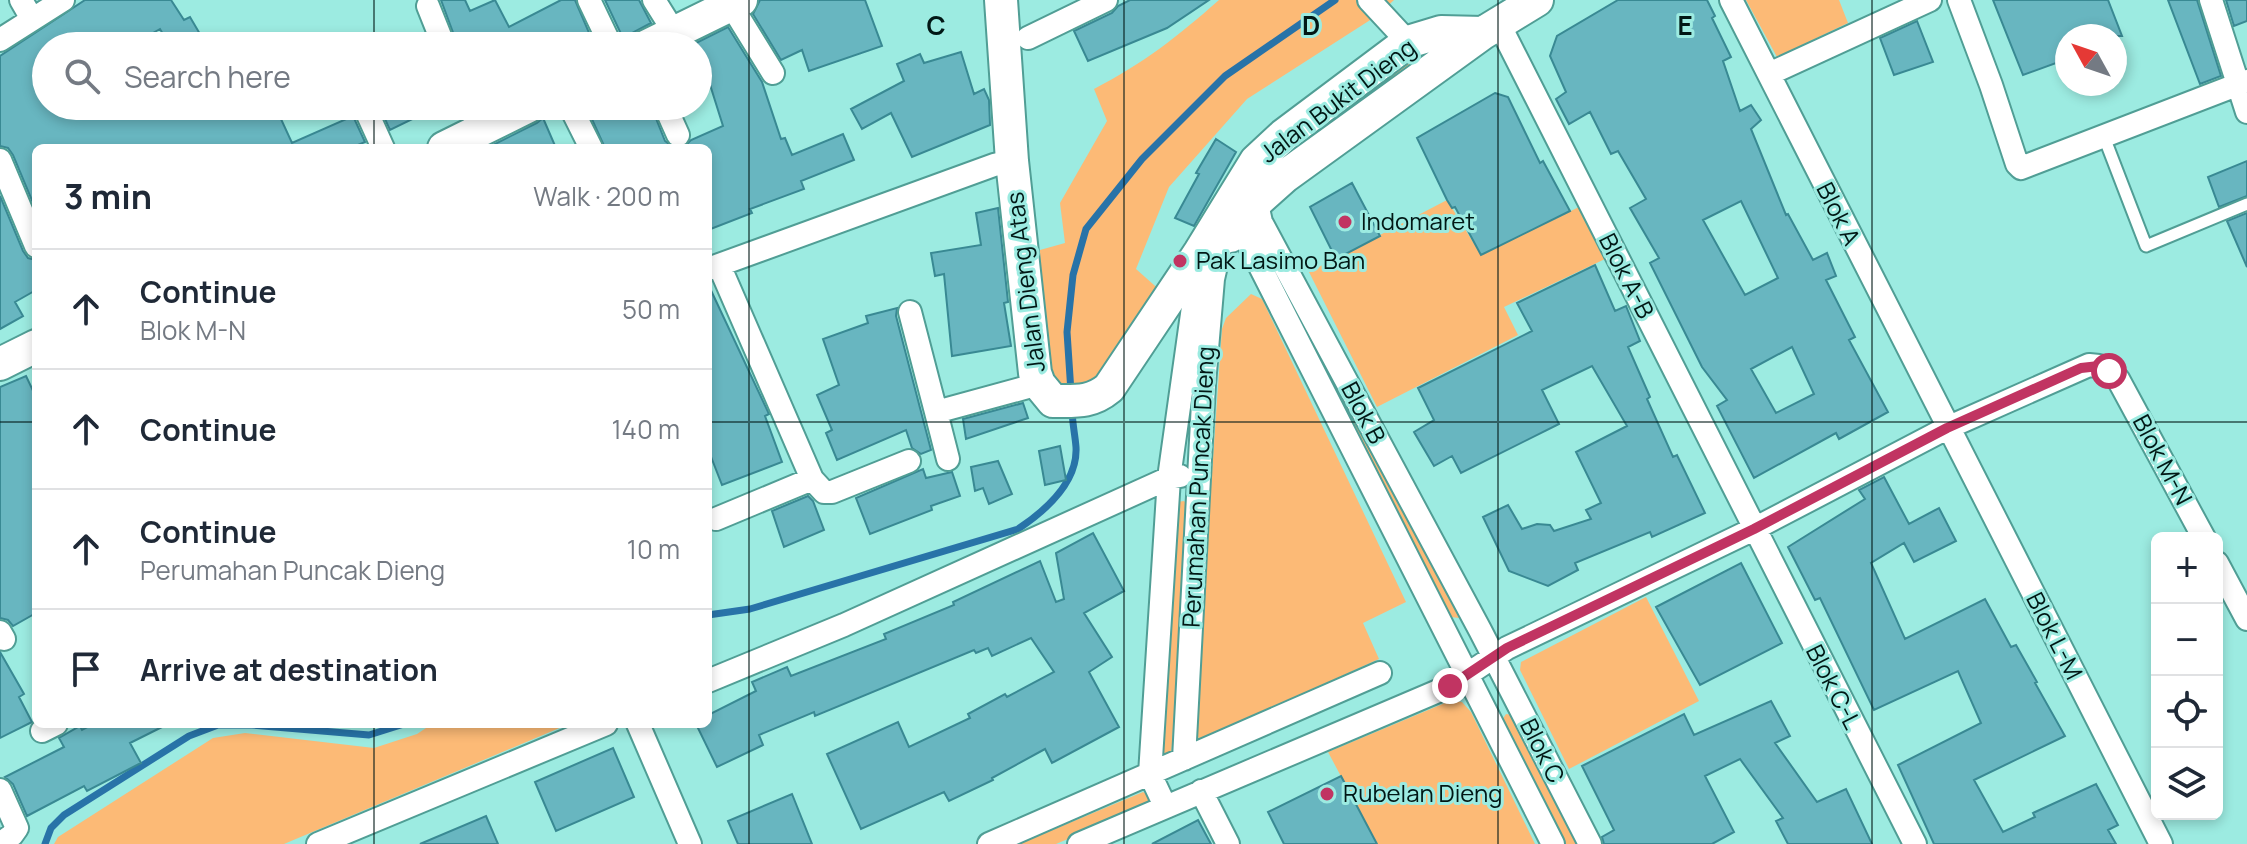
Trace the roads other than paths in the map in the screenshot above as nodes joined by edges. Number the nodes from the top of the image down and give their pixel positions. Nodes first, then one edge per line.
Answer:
1 (63, 0) edge
2 (589, 0) edge
3 (654, 0) edge
4 (1001, 0) edge
5 (1106, 0) edge
6 (1537, 0) edge
7 (1731, 0) edge
8 (1930, 0) edge
9 (1959, 0) edge
10 (2211, 0) edge
11 (736, 2) edge
12 (428, 6) dead end
13 (1374, 6) edge
14 (26, 10) edge
15 (1491, 28) junction
16 (438, 32) edge
17 (604, 32) edge
18 (660, 32) edge
19 (675, 32) edge
20 (1028, 38) dead end
21 (0, 40) edge
22 (1408, 42) junction
23 (1443, 61) junction
24 (773, 73) dead end
25 (1769, 74) junction
26 (2242, 83) edge
27 (2247, 112) edge
28 (370, 120) edge
29 (473, 120) edge
30 (577, 120) edge
31 (671, 120) edge
32 (678, 135) dead end
33 (2104, 137) junction
34 (381, 144) edge
35 (448, 144) edge
36 (589, 144) edge
37 (0, 160) edge
38 (1012, 161) junction
39 (2247, 204) edge
40 (1228, 221) junction
41 (32, 236) edge
42 (713, 267) edge
43 (1164, 306) joint
44 (910, 312) dead end
45 (32, 354) edge
46 (0, 364) edge
47 (1046, 392) junction
48 (936, 412) junction
49 (1947, 428) junction
50 (948, 459) dead end
51 (909, 461) dead end
52 (1199, 473) junction
53 (1169, 478) junction
54 (812, 479) junction
55 (716, 519) dead end
56 (1754, 529) junction
57 (2201, 532) edge
58 (2223, 574) edge
59 (2247, 619) edge
60 (1494, 657) junction
61 (1380, 673) dead end
62 (1468, 675) junction
63 (712, 679) edge
64 (596, 728) edge
65 (640, 728) edge
66 (1184, 759) junction
67 (1150, 774) junction
68 (0, 790) edge
69 (1201, 791) junction
70 (1165, 806) junction
71 (0, 844) edge
72 (318, 844) edge
73 (690, 844) edge
74 (989, 844) edge
75 (1079, 844) edge
76 (1228, 844) edge
77 (1553, 844) edge
78 (1590, 844) edge
79 (1915, 844) edge
80 (2161, 844) edge

1 - 14 street
2 - 17 street
3 - 18 street
4 - 38 street, Jalan Dieng Atas
5 - 20 street
6 - 15 street, Jalan Bukit Dieng
7 - 25 street, Blok A
8 - 25 street
9 - 33 street
10 - 26 street
11 - 19 street
11 - 24 street
12 - 16 street
13 - 22 street
14 - 21 street
15 - 22 street, Jalan Bukit Dieng
15 - 23 street, Jalan Bukit Dieng
15 - 56 street, Blok A-B
22 - 23 street
22 - 40 street, Jalan Bukit Dieng
23 - 40 street, Jalan Bukit Dieng
25 - 49 street, Blok A
26 - 27 street
26 - 33 street
28 - 34 street
29 - 35 street
30 - 36 street
31 - 32 street
33 - 39 lane
37 - 41 street
38 - 42 street
38 - 47 street, Jalan Dieng Atas
40 - 43 street, Jalan Bukit Dieng
40 - 52 street, Perumahan Puncak Dieng
40 - 53 street, Perumahan Puncak Dieng
40 - 60 street, Blok B
40 - 62 street
42 - 54 street
43 - 47 street, Jalan Dieng Atas
44 - 48 street
45 - 46 street
47 - 48 street
48 - 50 street
49 - 56 street
49 - 57 street, Blok M-N
49 - 80 street, Blok L-M
51 - 54 street
52 - 53 street
52 - 66 street, Perumahan Puncak Dieng
53 - 63 street
53 - 67 street, Perumahan Puncak Dieng
54 - 55 street
56 - 60 street
56 - 79 street, Blok C-L
58 - 59 street
60 - 62 street
60 - 78 street, Blok C
61 - 66 street
62 - 69 street
62 - 77 street
64 - 72 street
65 - 73 street
66 - 67 street
67 - 70 street, Perumahan Puncak Dieng
67 - 74 street
68 - 71 street
69 - 70 street
69 - 76 street
70 - 75 street

